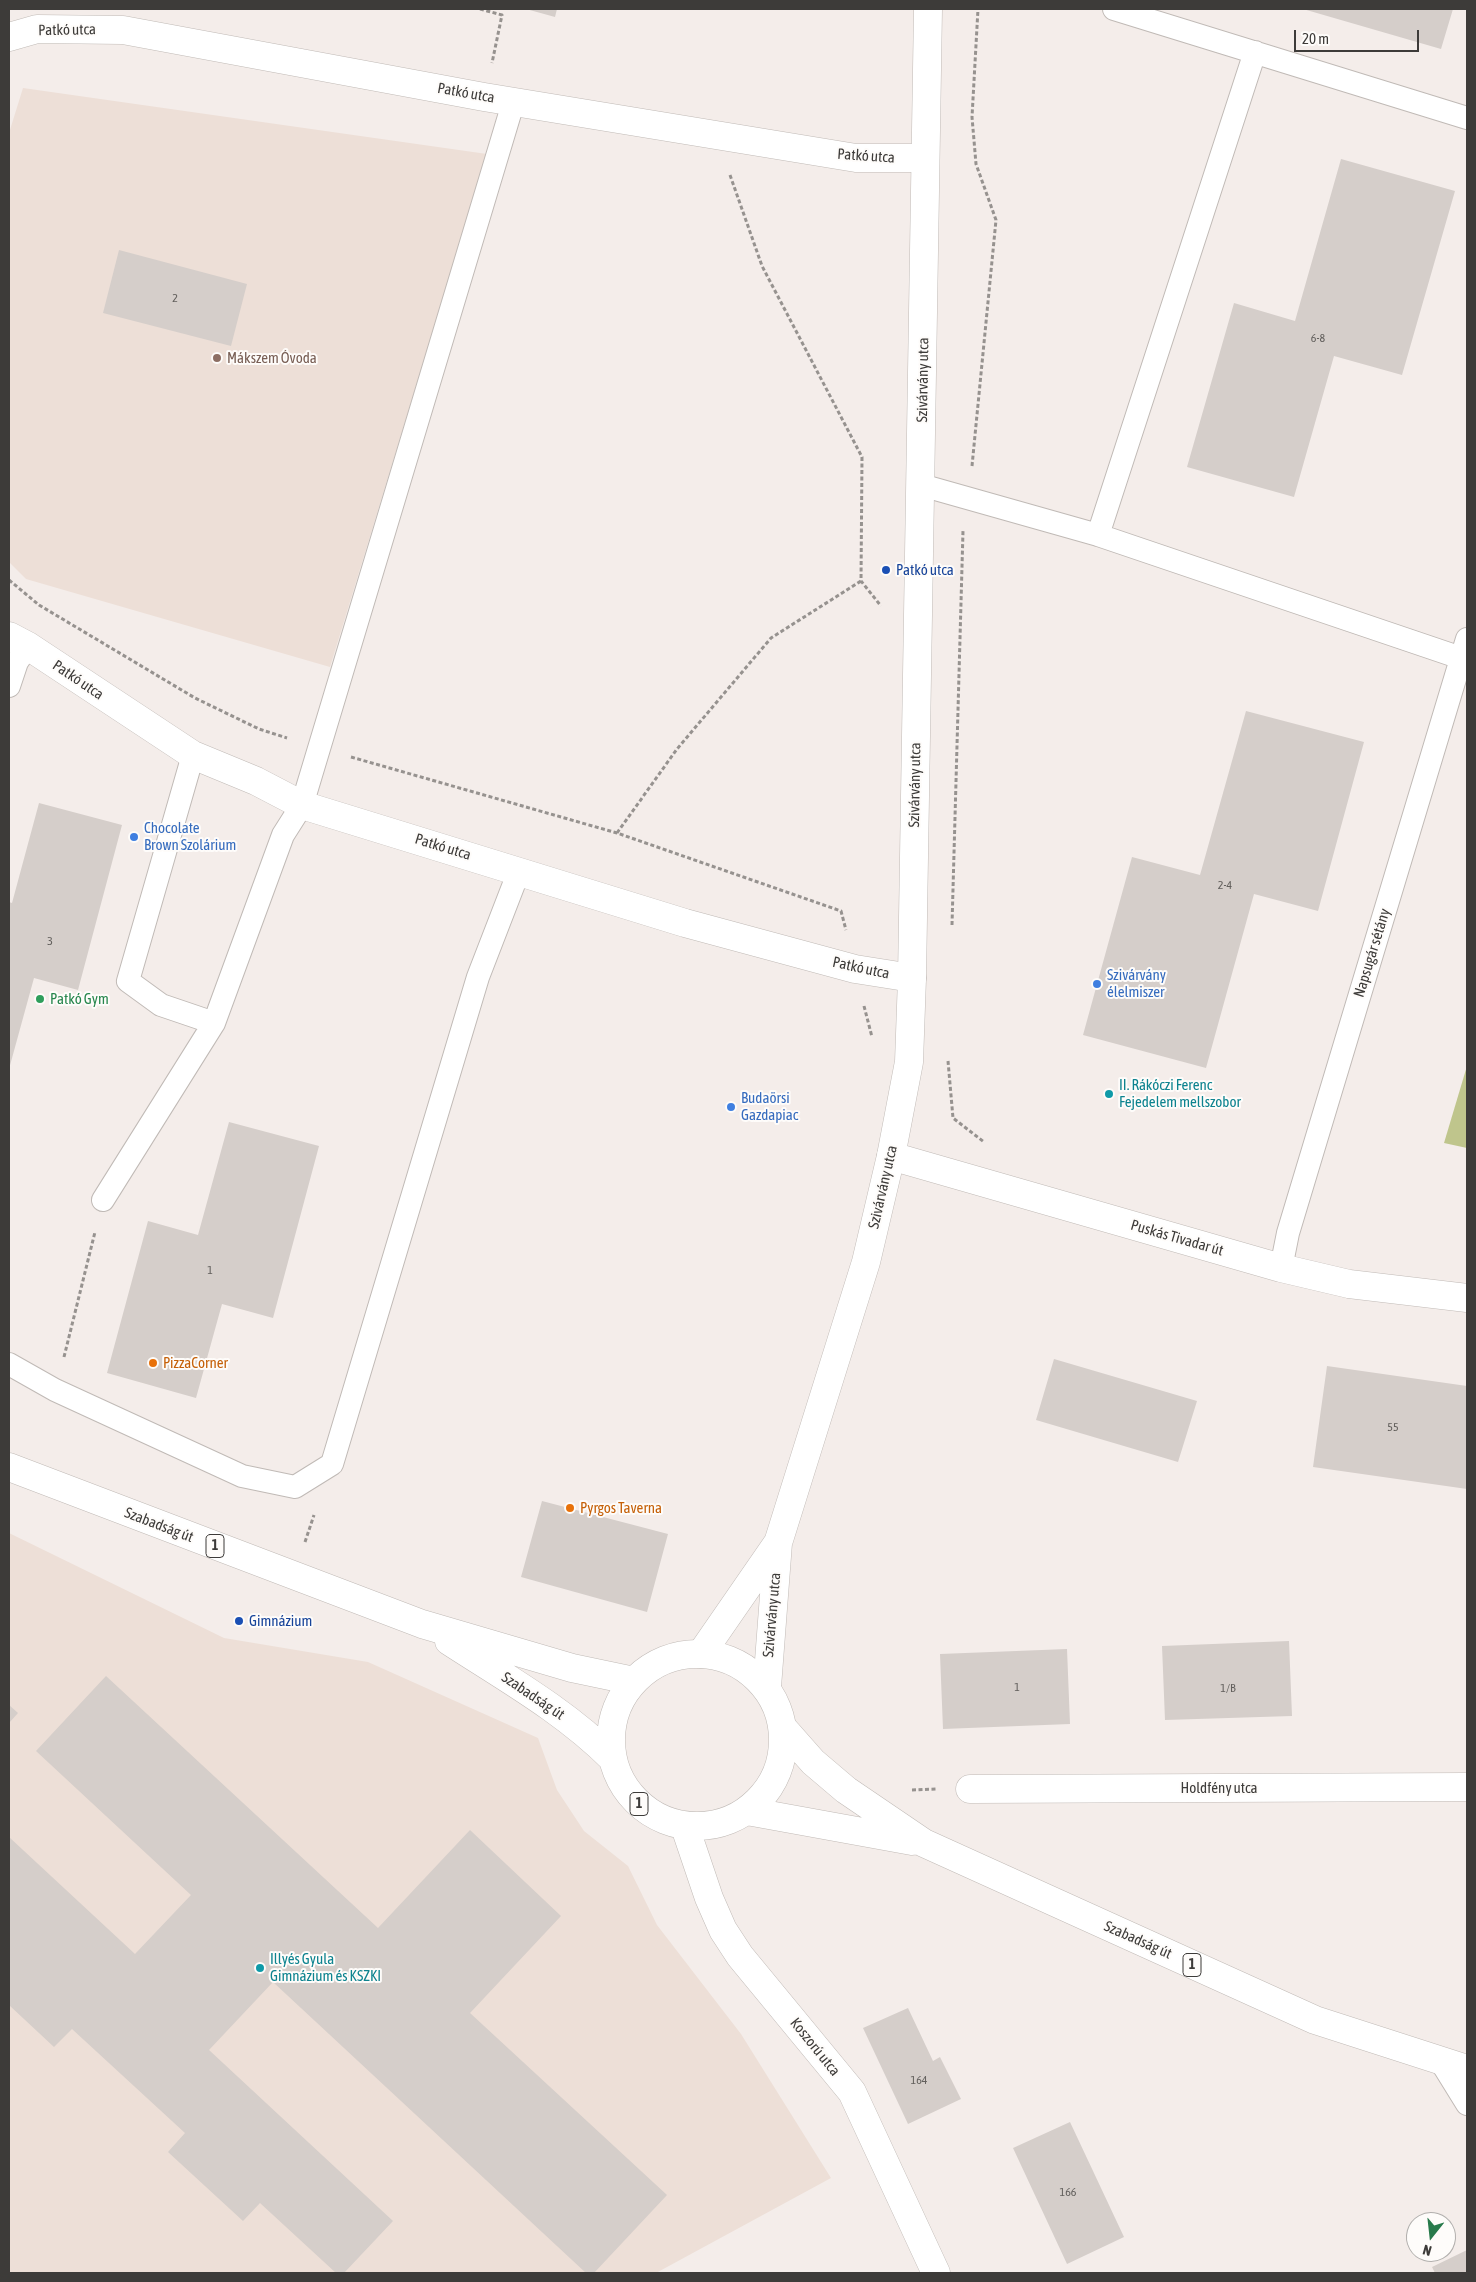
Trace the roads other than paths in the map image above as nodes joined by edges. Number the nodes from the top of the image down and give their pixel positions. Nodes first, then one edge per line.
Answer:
1 (928, 9) edge
2 (1114, 9) edge
3 (9, 37) edge
4 (1255, 52) junction
5 (514, 100) junction
6 (1467, 118) edge
7 (925, 158) junction
8 (921, 485) junction
9 (1098, 535) junction
10 (18, 641) edge
11 (1465, 652) edge
12 (9, 686) edge
13 (193, 755) junction
14 (302, 805) junction
15 (519, 871) junction
16 (912, 978) junction
17 (214, 1022) junction
18 (891, 1156) junction
19 (103, 1200) road end
20 (1282, 1268) junction
21 (1467, 1298) edge
22 (9, 1364) edge
23 (9, 1467) edge
24 (778, 1543) junction
25 (422, 1624) junction
26 (701, 1654) junction
27 (634, 1681) junction
28 (766, 1687) junction
29 (783, 1728) junction
30 (613, 1759) junction
31 (1467, 1787) edge
32 (970, 1789) dead end
33 (746, 1811) junction
34 (685, 1827) junction
35 (924, 1843) junction
36 (1441, 2062) junction
37 (1467, 2069) edge
38 (1467, 2104) edge
39 (936, 2273) edge

1 - 7 street, Szivárvány utca
2 - 4 lane
3 - 5 street, Patkó utca
4 - 6 lane
4 - 9 lane
5 - 7 street, Patkó utca
5 - 14 lane
7 - 8 street, Szivárvány utca
8 - 9 lane
8 - 16 street, Szivárvány utca
9 - 11 lane
10 - 12 lane
10 - 13 street, Patkó utca
11 - 20 lane, Napsugár sétány
13 - 14 street, Patkó utca
13 - 17 lane
14 - 15 street, Patkó utca
14 - 17 lane
15 - 16 street, Patkó utca
15 - 22 lane
16 - 18 street, Szivárvány utca
17 - 19 lane
18 - 20 street, Puskás Tivadar út
18 - 24 street, Szivárvány utca
20 - 21 street, Puskás Tivadar út
23 - 25 street, Szabadság út / 1
24 - 26 street, Szivárvány utca
24 - 28 street, Szivárvány utca
25 - 27 street, Szabadság út / 1
25 - 30 street, Szabadság út / 1
26 - 27 street, Szabadság út / 1
26 - 28 street, Szabadság út / 1
27 - 30 street, Szabadság út / 1
28 - 29 street, Szabadság út / 1
29 - 33 street, Szabadság út / 1
29 - 35 street, Szabadság út / 1
30 - 34 street, Szabadság út / 1
31 - 32 street, Holdfény utca
33 - 34 street, Szabadság út / 1
33 - 35 street, Szabadság út / 1
34 - 39 street, Koszorú utca
35 - 36 street, Szabadság út / 1
36 - 37 street, Szabadság út / 1
36 - 38 lane

